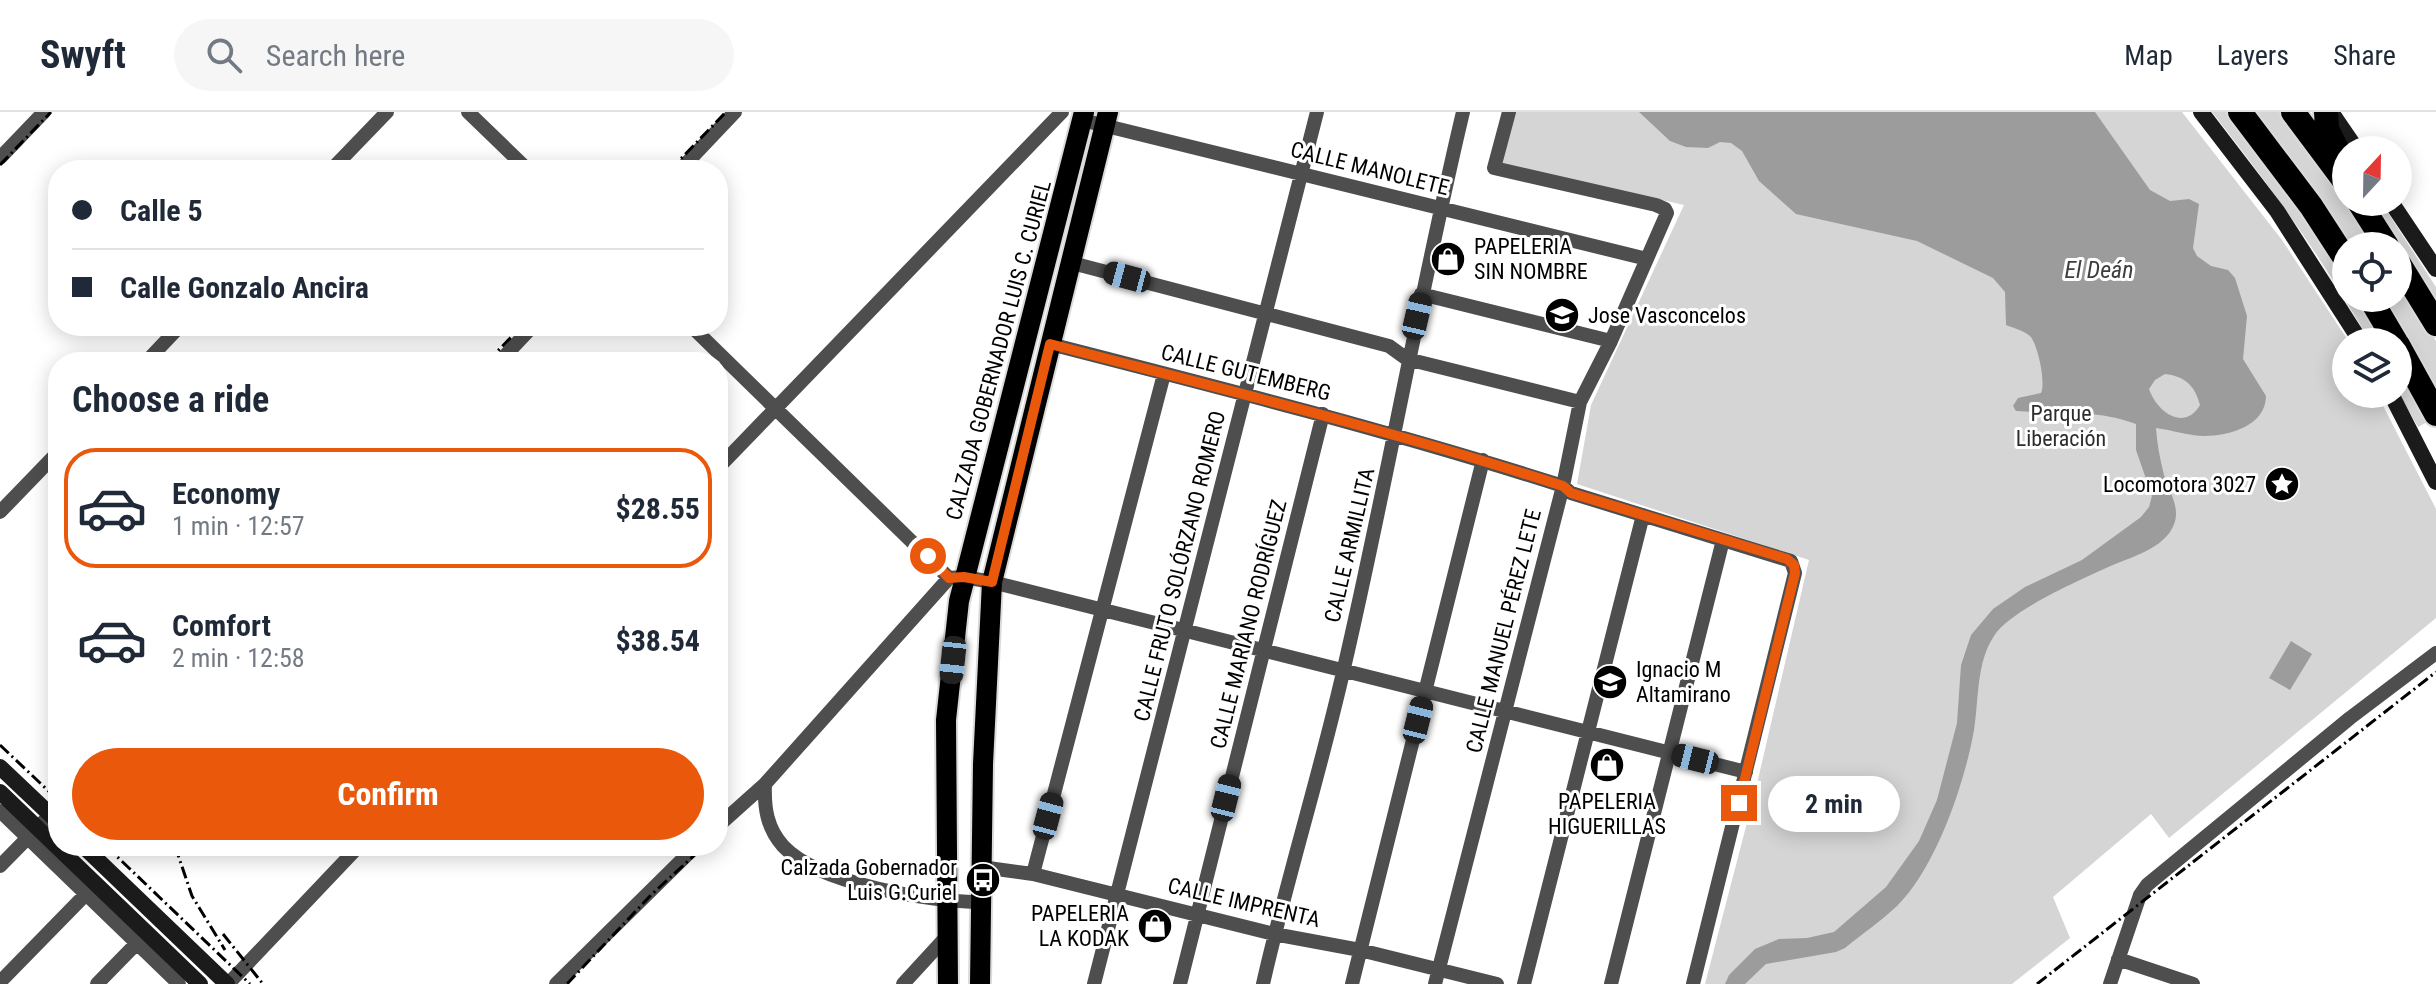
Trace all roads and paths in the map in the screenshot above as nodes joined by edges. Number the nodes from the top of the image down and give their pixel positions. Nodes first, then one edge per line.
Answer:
1 (44, 112) edge
2 (387, 112) edge
3 (468, 112) edge
4 (735, 112) edge
5 (1062, 112) edge
6 (1317, 112) edge
7 (1463, 112) edge
8 (1509, 112) edge
9 (2201, 112) edge
10 (2240, 112) edge
11 (2293, 112) edge
12 (2329, 112) edge
13 (1083, 116) edge
14 (1106, 119) edge
15 (2347, 136) edge
16 (2332, 139) edge
17 (0, 158) edge
18 (341, 160) edge
19 (518, 160) edge
20 (689, 160) edge
21 (2332, 164) edge
22 (1303, 174) junction
23 (1440, 208) junction
24 (2400, 216) edge
25 (2332, 238) edge
26 (1647, 259) junction
27 (1072, 263) junction
28 (2436, 269) edge
29 (2412, 285) edge
30 (1421, 294) junction
31 (1267, 315) junction
32 (2436, 324) edge
33 (2352, 328) edge
34 (171, 336) edge
35 (524, 336) edge
36 (701, 336) edge
37 (1611, 341) junction
38 (1050, 344) junction
39 (155, 352) edge
40 (508, 352) edge
41 (718, 352) edge
42 (1407, 359) junction
43 (728, 361) edge
44 (2412, 371) edge
45 (1164, 374) junction
46 (1246, 396) junction
47 (1580, 402) junction
48 (776, 407) junction
49 (2398, 408) edge
50 (1323, 414) junction
51 (2436, 414) edge
52 (1396, 435) junction
53 (728, 457) edge
54 (1483, 460) junction
55 (48, 462) edge
56 (2436, 482) edge
57 (1563, 486) junction
58 (0, 512) edge
59 (1643, 515) junction
60 (1723, 540) junction
61 (957, 577) junction
62 (992, 582) junction
63 (1103, 611) junction
64 (1186, 631) junction
65 (1264, 651) junction
66 (2436, 653) edge
67 (1343, 671) junction
68 (1425, 692) junction
69 (1505, 712) junction
70 (1588, 733) junction
71 (1669, 753) junction
72 (0, 767) edge
73 (1746, 772) junction
74 (765, 784) junction
75 (0, 792) edge
76 (48, 809) edge
77 (0, 811) edge
78 (728, 817) edge
79 (48, 820) edge
80 (32, 833) junction
81 (48, 847) edge
82 (48, 851) edge
83 (52, 856) edge
84 (58, 856) edge
85 (94, 856) edge
86 (350, 856) edge
87 (686, 856) edge
88 (0, 866) edge
89 (981, 867) junction
90 (1033, 874) junction
91 (86, 894) junction
92 (1116, 895) junction
93 (948, 902) junction
94 (981, 902) junction
95 (1196, 915) junction
96 (1274, 934) junction
97 (948, 935) junction
98 (137, 943) junction
99 (1360, 950) junction
100 (2118, 959) junction
101 (1437, 977) edge
102 (0, 982) edge
103 (97, 984) edge
104 (179, 984) edge
105 (200, 984) edge
106 (228, 984) edge
107 (556, 984) edge
108 (903, 984) edge
109 (948, 984) edge
110 (980, 984) edge
111 (1094, 984) edge
112 (1180, 984) edge
113 (1263, 984) edge
114 (1352, 984) edge
115 (1497, 984) edge
116 (1524, 984) edge
117 (1611, 984) edge
118 (1693, 984) edge
119 (2110, 984) edge
120 (2193, 984) edge

1 - 17 street
2 - 18 street
3 - 19 street
4 - 20 street
5 - 48 street
6 - 22 street, CALLE FRUTO SOLÓRZANO ROMERO
7 - 23 street, CALLE ARMILLITA
8 - 26 street, CALLE MANUEL PÉREZ LETE
9 - 33 main road
10 - 25 highway
11 - 21 highway
12 - 15 main road
12 - 16 highway
13 - 14 street, CALLE MANOLETE
13 - 61 main road, CALZADA GOBERNADOR LUIS C. CURIEL
14 - 22 street, CALLE MANOLETE
14 - 27 main road
22 - 23 street, CALLE MANOLETE
22 - 31 street, CALLE FRUTO SOLÓRZANO ROMERO
23 - 26 street, CALLE MANOLETE
23 - 30 street, CALLE ARMILLITA
24 - 28 main road
26 - 37 street, CALLE MANUEL PÉREZ LETE
27 - 31 street
27 - 38 main road
29 - 32 highway
30 - 37 street
30 - 42 street, CALLE ARMILLITA
31 - 42 street
31 - 46 street, CALLE FRUTO SOLÓRZANO ROMERO
34 - 39 street
35 - 40 street
36 - 41 street
37 - 47 street, CALLE MANUEL PÉREZ LETE
38 - 45 street, CALLE GUTEMBERG
38 - 62 main road
42 - 47 street
42 - 52 street, CALLE ARMILLITA
43 - 48 street
44 - 51 highway
45 - 46 street, CALLE GUTEMBERG
45 - 63 street
46 - 50 street, CALLE GUTEMBERG
46 - 64 street, CALLE FRUTO SOLÓRZANO ROMERO
47 - 57 street, CALLE MANUEL PÉREZ LETE
48 - 53 street
48 - 61 street
49 - 56 main road
50 - 52 street, CALLE GUTEMBERG
50 - 65 street, CALLE MARIANO RODRÍGUEZ
52 - 54 street, CALLE GUTEMBERG
52 - 67 street, CALLE ARMILLITA
54 - 57 street, CALLE GUTEMBERG
54 - 68 street
55 - 58 street
57 - 59 street, CALLE GUTEMBERG
57 - 69 street, CALLE MANUEL PÉREZ LETE
59 - 60 street, CALLE GUTEMBERG
59 - 70 street
60 - 71 street
60 - 73 street, CALLE GUTEMBERG
61 - 62 street
61 - 74 street
61 - 93 main road, CALZADA GOBERNADOR LUIS C. CURIEL
62 - 63 street
62 - 89 main road
63 - 64 street
63 - 90 street
64 - 65 street
64 - 92 street, CALLE FRUTO SOLÓRZANO ROMERO
65 - 67 street
65 - 95 street, CALLE MARIANO RODRÍGUEZ
66 - 100 street
67 - 68 street
67 - 96 street, CALLE ARMILLITA
68 - 69 street
68 - 99 street
69 - 70 street
69 - 101 street, CALLE MANUEL PÉREZ LETE
70 - 71 street
70 - 116 street
71 - 73 street
71 - 117 street
72 - 76 main road
73 - 118 street
74 - 78 street
74 - 93 street
75 - 80 main road
77 - 80 street
79 - 80 street
80 - 81 main road
80 - 82 street
80 - 88 street
83 - 91 street
84 - 105 main road
85 - 106 main road
86 - 106 street
87 - 107 street
89 - 90 street, CALLE IMPRENTA
89 - 94 main road
90 - 92 street, CALLE IMPRENTA
91 - 98 street
91 - 102 street
92 - 95 street, CALLE IMPRENTA
92 - 111 street, CALLE FRUTO SOLÓRZANO ROMERO
93 - 94 street
93 - 97 main road, CALZADA GOBERNADOR LUIS C. CURIEL
94 - 110 main road
95 - 96 street, CALLE IMPRENTA
95 - 112 street, CALLE MARIANO RODRÍGUEZ
96 - 99 street, CALLE IMPRENTA
96 - 113 street, CALLE ARMILLITA
97 - 108 street
97 - 109 main road, CALZADA GOBERNADOR LUIS C. CURIEL
98 - 103 street
98 - 104 street
99 - 101 street, CALLE IMPRENTA
99 - 114 street
100 - 119 street
100 - 120 street
101 - 115 street, CALLE IMPRENTA

